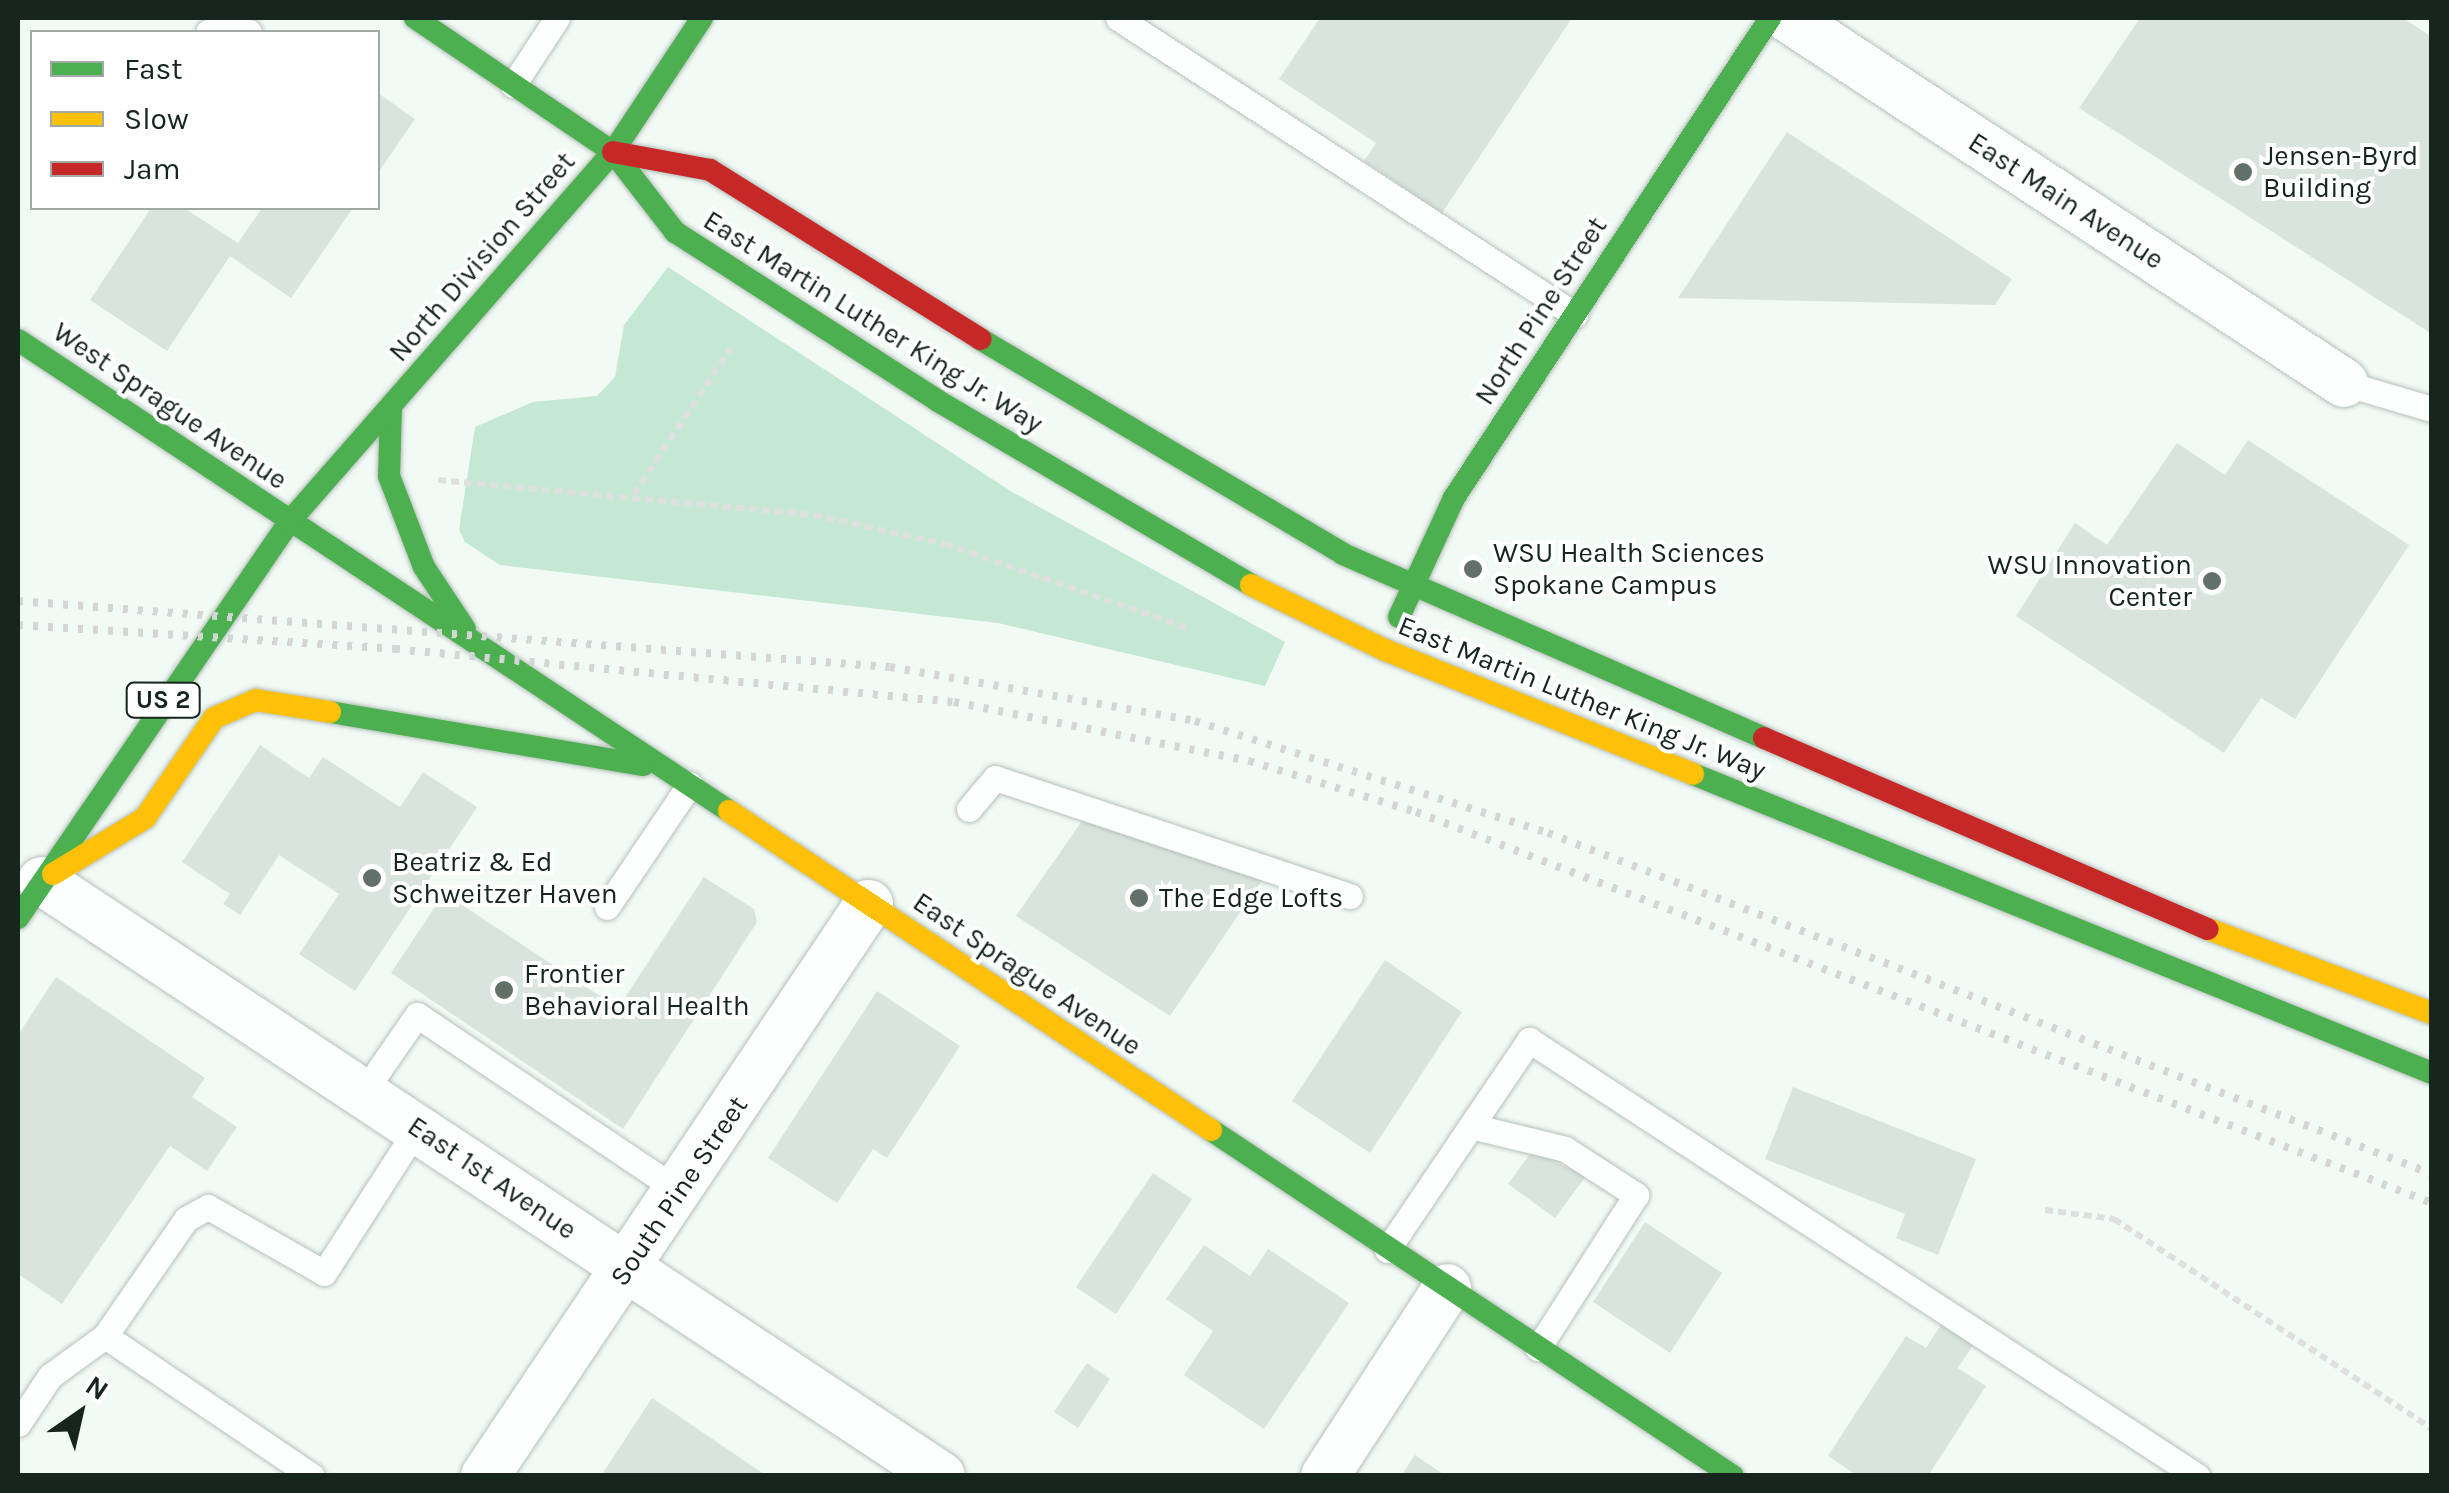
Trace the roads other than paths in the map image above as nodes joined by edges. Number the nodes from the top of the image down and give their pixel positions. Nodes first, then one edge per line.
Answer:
1 (414, 18) edge
2 (557, 18) edge
3 (702, 18) edge
4 (1118, 18) edge
5 (1770, 18) edge
6 (1788, 18) edge
7 (212, 30) edge
8 (243, 30) edge
9 (513, 85) junction
10 (613, 152) junction
11 (1575, 315) junction
12 (18, 340) edge
13 (2344, 383) joint
14 (391, 406) junction
15 (2432, 410) edge
16 (289, 522) junction
17 (1412, 586) junction
18 (477, 645) junction
19 (1385, 650) junction
20 (667, 768) junction
21 (690, 784) junction
22 (969, 808) dead end
23 (1350, 896) dead end
24 (30, 899) edge
25 (869, 904) junction
26 (607, 907) dead end
27 (2432, 1013) edge
28 (2432, 1073) edge
29 (363, 1093) junction
30 (1471, 1126) junction
31 (416, 1128) junction
32 (679, 1191) junction
33 (1388, 1250) junction
34 (628, 1268) junction
35 (1446, 1288) junction
36 (105, 1336) junction
37 (1538, 1348) junction
38 (18, 1424) edge
39 (296, 1471) edge
40 (484, 1476) edge
41 (941, 1476) edge
42 (1324, 1476) edge
43 (1732, 1476) edge
44 (2196, 1476) edge

1 - 9 street
2 - 9 lane
3 - 10 street, North Division Street / US 2
4 - 11 lane
5 - 11 street, North Pine Street
6 - 13 street, East Main Avenue
7 - 8 lane
9 - 10 street
10 - 14 street, North Division Street / US 2
10 - 17 street, East Martin Luther King Jr. Way
10 - 19 street, East Martin Luther King Jr. Way
11 - 17 street, North Pine Street
12 - 16 street, West Sprague Avenue
13 - 15 lane
14 - 16 street, North Division Street / US 2
14 - 18 street
16 - 18 street, East Sprague Avenue
16 - 24 street, US 2
17 - 19 street, North Pine Street
17 - 27 street, East Martin Luther King Jr. Way
18 - 20 street, East Sprague Avenue
19 - 28 street, East Martin Luther King Jr. Way
20 - 21 street, East Sprague Avenue
20 - 24 street
21 - 25 street, East Sprague Avenue
21 - 26 lane
22 - 23 lane
24 - 29 street, East 1st Avenue
25 - 32 street, South Pine Street
25 - 33 street, East Sprague Avenue
29 - 31 street, East 1st Avenue
29 - 32 lane
30 - 33 lane
30 - 37 lane
30 - 44 lane
31 - 34 street, East 1st Avenue
31 - 36 lane
32 - 34 street, South Pine Street
33 - 35 street, East Sprague Avenue
34 - 40 street, South Pine Street
34 - 41 street, East 1st Avenue
35 - 37 street, East Sprague Avenue
35 - 42 street
36 - 38 lane
36 - 39 lane
37 - 43 street, East Sprague Avenue

